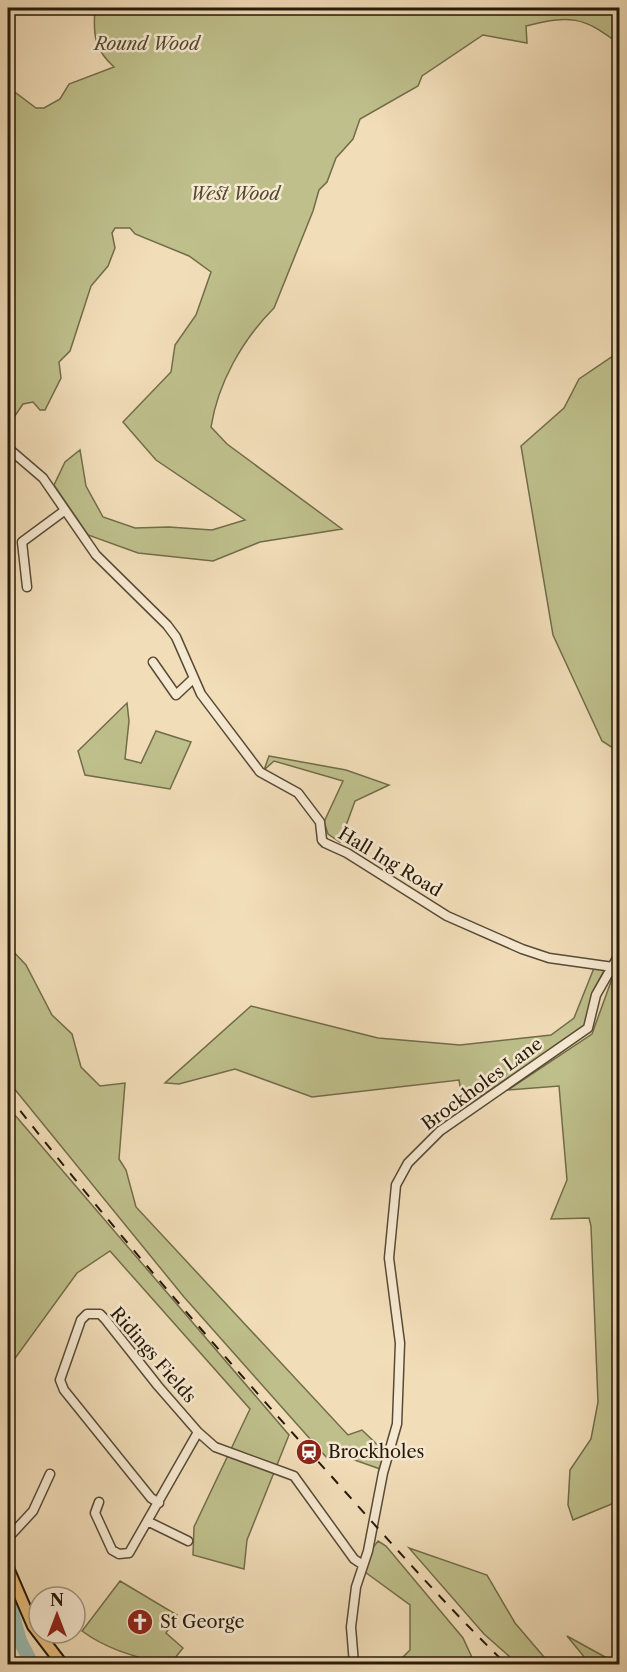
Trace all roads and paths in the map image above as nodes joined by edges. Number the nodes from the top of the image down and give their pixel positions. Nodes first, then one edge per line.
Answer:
1 (8, 448) edge
2 (64, 511) junction
3 (27, 587) dead end
4 (153, 662) dead end
5 (193, 679) junction
6 (620, 953) edge
7 (616, 966) edge
8 (198, 1432) junction
9 (50, 1474) dead end
10 (99, 1502) dead end
11 (159, 1503) junction
12 (149, 1522) junction
13 (8, 1538) edge
14 (188, 1541) dead end
15 (363, 1565) junction
16 (8, 1568) edge
17 (62, 1665) edge
18 (354, 1665) edge

1 - 2 street, Hall Ing Road
2 - 3 street
2 - 5 street, Hall Ing Road
4 - 5 street
5 - 7 street, Hall Ing Road
6 - 7 street, Brockholes Lane
7 - 15 street, Brockholes Lane
8 - 11 street
8 - 11 street, Ridings Fields
8 - 15 street, Ridings Fields
9 - 13 street
10 - 12 street
11 - 12 street
12 - 14 street
15 - 18 street, Brockholes Lane
16 - 17 main road

